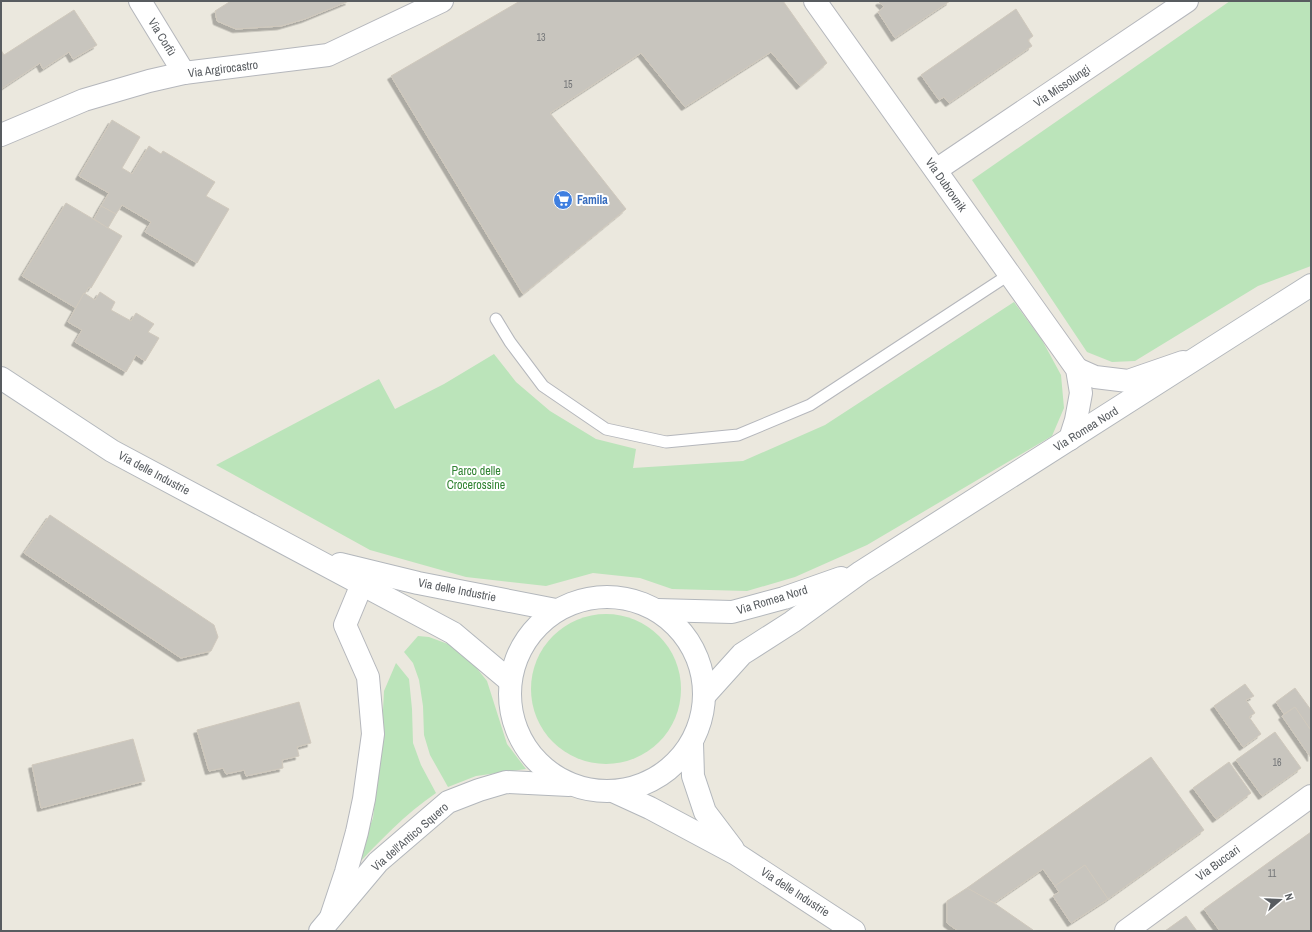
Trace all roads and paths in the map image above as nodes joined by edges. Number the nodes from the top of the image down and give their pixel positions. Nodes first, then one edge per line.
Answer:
1 (140, 1) edge
2 (442, 1) edge
3 (1187, 1) edge
4 (821, 3) edge
5 (184, 73) junction
6 (1, 135) edge
7 (936, 170) junction
8 (1010, 274) junction
9 (1311, 286) edge
10 (496, 319) dead end
11 (1201, 356) junction
12 (1077, 369) junction
13 (1, 378) edge
14 (1070, 439) junction
15 (312, 557) junction
16 (862, 572) junction
17 (388, 575) junction
18 (362, 584) junction
19 (556, 610) junction
20 (657, 610) junction
21 (510, 681) junction
22 (705, 695) junction
23 (692, 743) junction
24 (571, 785) junction
25 (615, 792) junction
26 (1311, 796) edge
27 (736, 854) junction
28 (325, 924) edge
29 (854, 931) edge
30 (1126, 931) edge

1 - 5 street, Via Corfù
2 - 5 street, Via Argirocastro
3 - 7 street, Via Missolungi
4 - 7 street, Via Dubrovnik
5 - 6 street, Via Argirocastro
7 - 8 street, Via Dubrovnik
8 - 10 lane
8 - 12 street, Via Dubrovnik
9 - 11 street, Via Romea Nord
11 - 12 street
11 - 14 street, Via Romea Nord
12 - 14 street, Via Dubrovnik
13 - 15 street, Via delle Industrie
14 - 16 street, Via Romea Nord
15 - 17 street, Via delle Industrie
15 - 18 street, Via delle Industrie
16 - 20 street, Via Romea Nord
16 - 22 street, Via Romea Nord
17 - 18 street
17 - 19 street, Via delle Industrie
18 - 21 street, Via delle Industrie
18 - 28 street
19 - 20 street
19 - 21 street
20 - 22 street
21 - 24 street
22 - 23 street
23 - 25 street
23 - 27 street, Via delle Industrie
24 - 25 street
24 - 28 street, Via dell'Antico Squero
25 - 27 street, Via delle Industrie
26 - 30 street, Via Buccari
27 - 29 street, Via delle Industrie

